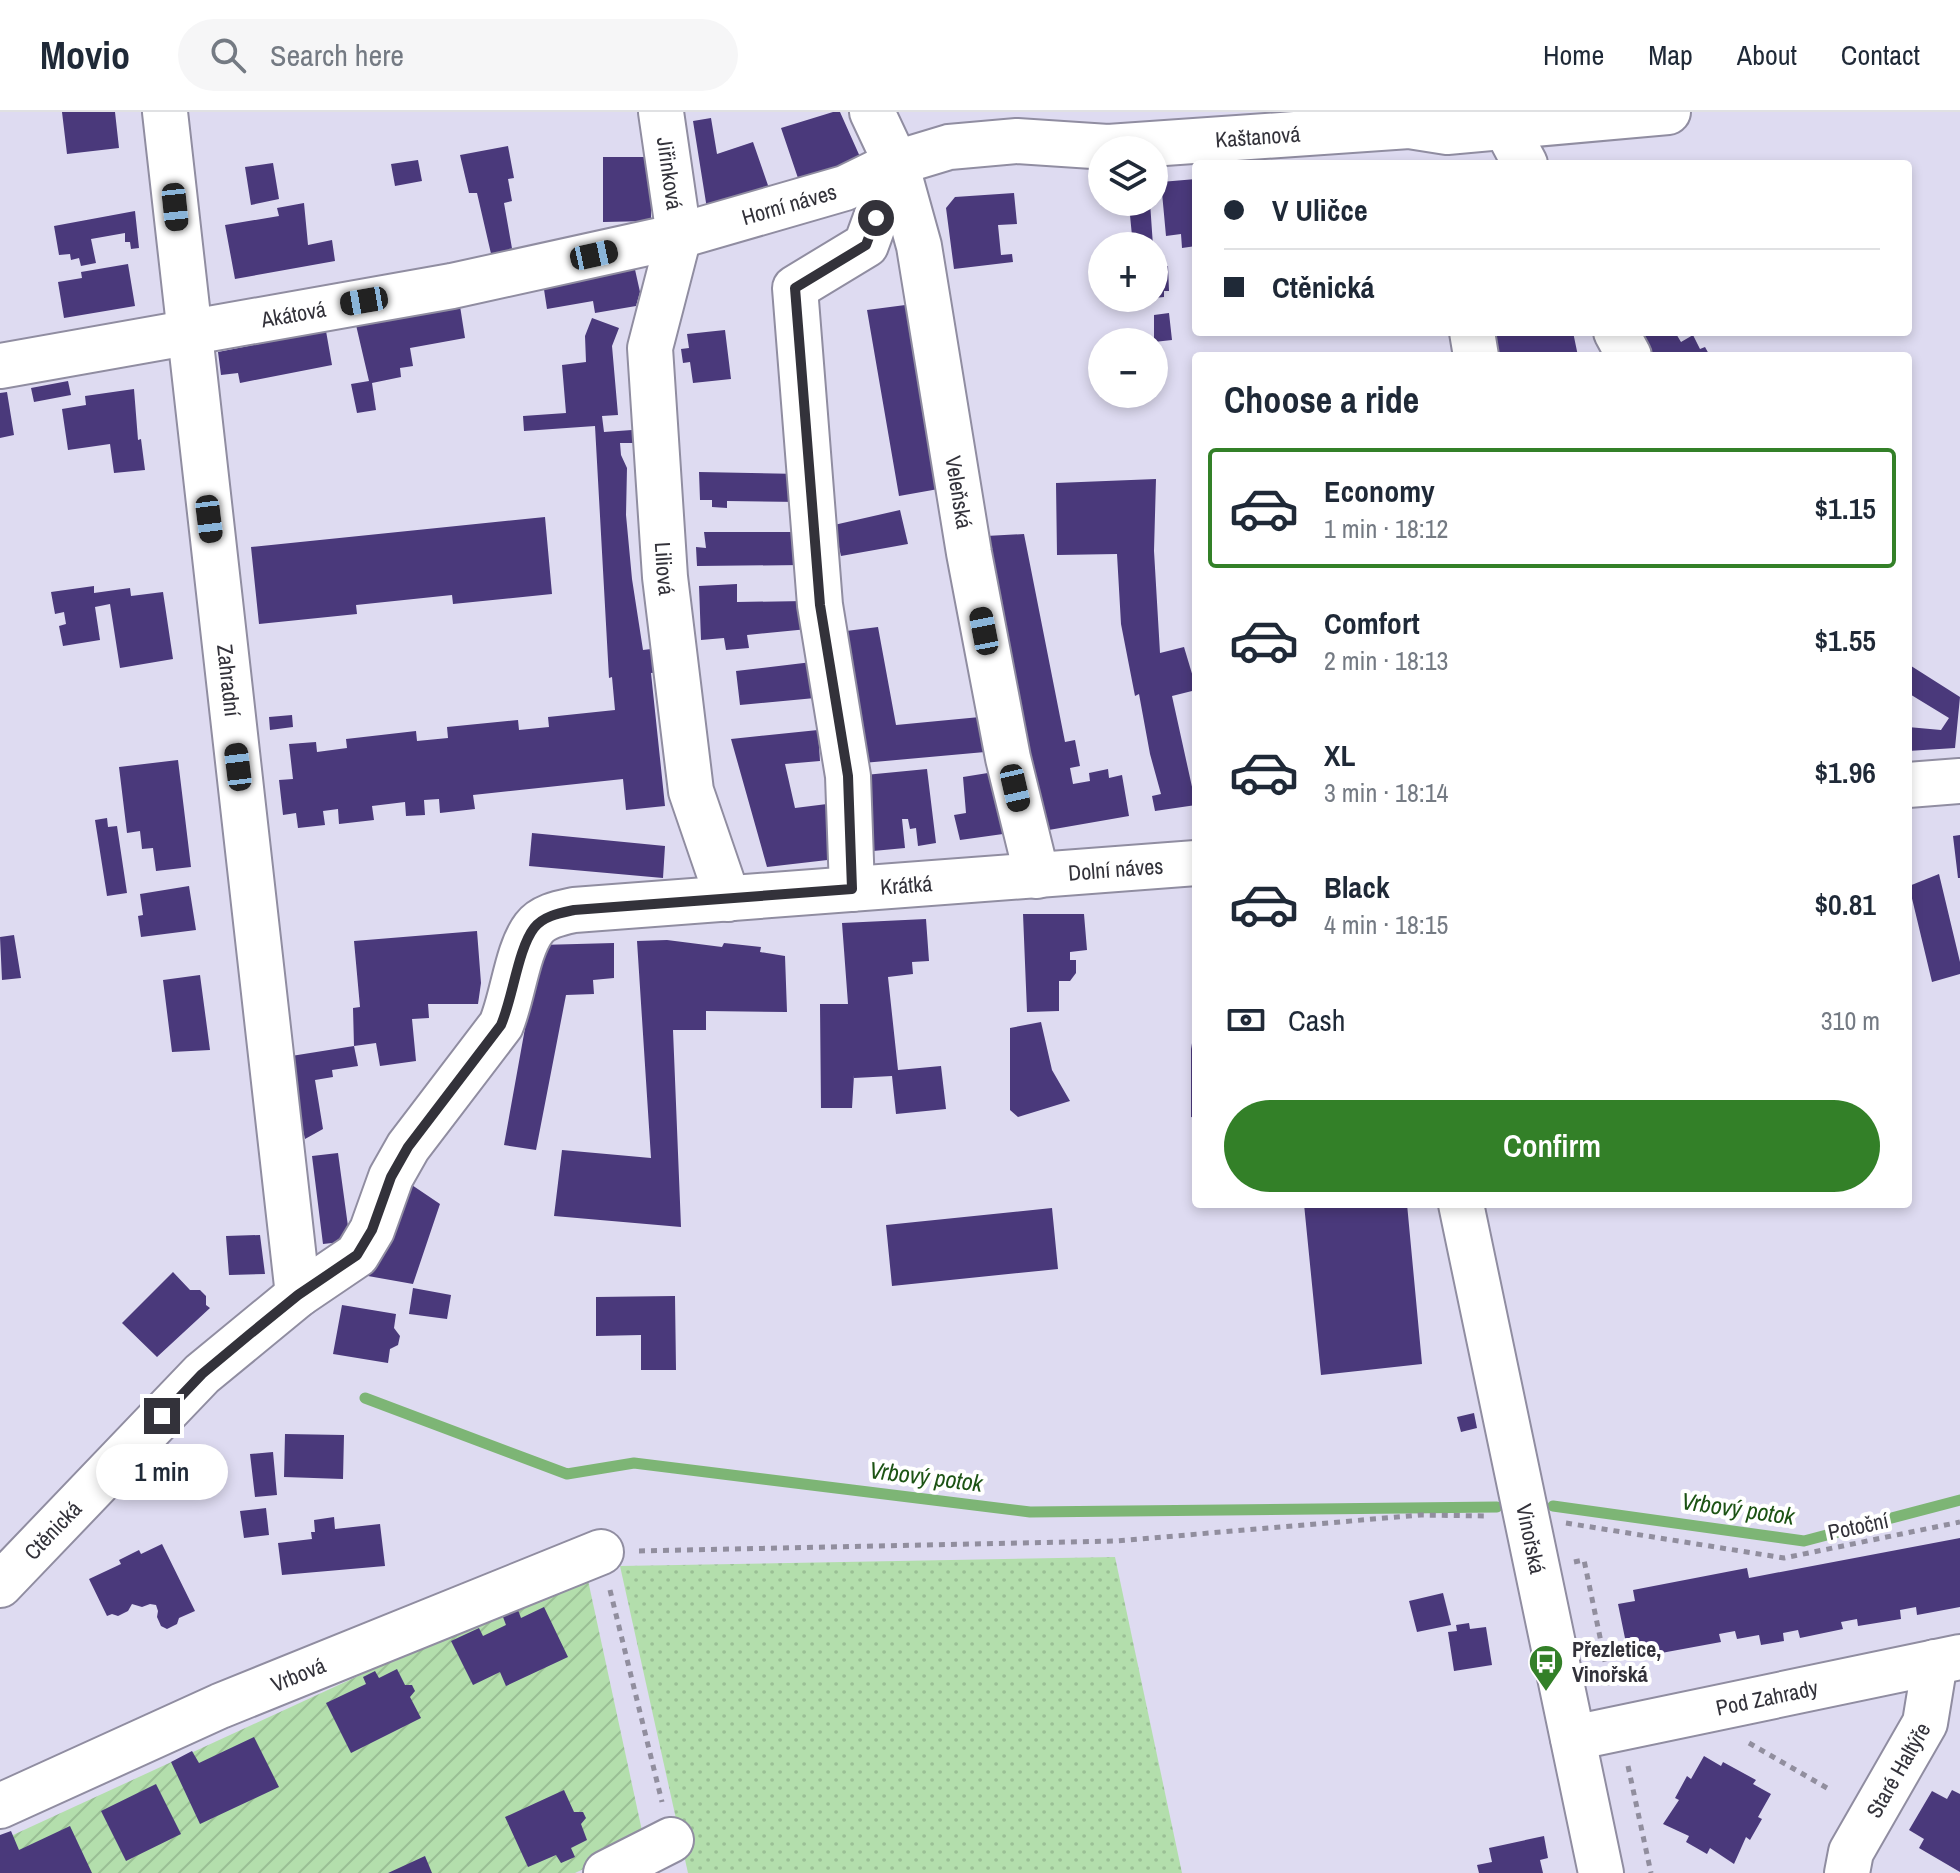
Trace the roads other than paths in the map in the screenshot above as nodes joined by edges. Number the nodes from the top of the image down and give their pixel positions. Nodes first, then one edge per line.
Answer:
1 (165, 112) edge
2 (661, 112) edge
3 (872, 112) edge
4 (1668, 112) edge
5 (1515, 146) edge
6 (1441, 148) edge
7 (896, 163) junction
8 (679, 236) junction
9 (188, 333) junction
10 (0, 366) edge
11 (1960, 781) edge
12 (1912, 785) edge
13 (1192, 863) edge
14 (1037, 876) junction
15 (852, 889) junction
16 (728, 899) junction
17 (1462, 1208) edge
18 (298, 1295) junction
19 (601, 1552) road end
20 (0, 1585) edge
21 (1948, 1660) edge
22 (1573, 1738) junction
23 (0, 1806) edge
24 (671, 1840) road end
25 (606, 1873) edge
26 (1601, 1873) edge
27 (1847, 1873) edge

1 - 9 street, Zahradní
2 - 8 street, Jiřinková
3 - 7 street, Veleňská
4 - 5 street, Kaštanová
5 - 6 street, Kaštanová
6 - 7 street, Kaštanová
7 - 8 street, Horní náves
7 - 14 street, Veleňská
7 - 15 street
8 - 9 street, Akátová
8 - 16 street, Liliová
9 - 10 street, Akátová
9 - 18 street, Zahradní
11 - 12 street
13 - 14 street, Dolní náves
14 - 15 street, Krátká
15 - 16 street, Krátká
16 - 18 street, Ctěnická
17 - 22 street, Vinořská
18 - 20 street, Ctěnická
19 - 23 street, Vrbová
21 - 22 street, Pod Zahrady
21 - 27 street, Staré Haltýře
22 - 26 street, Vinořská
24 - 25 street

